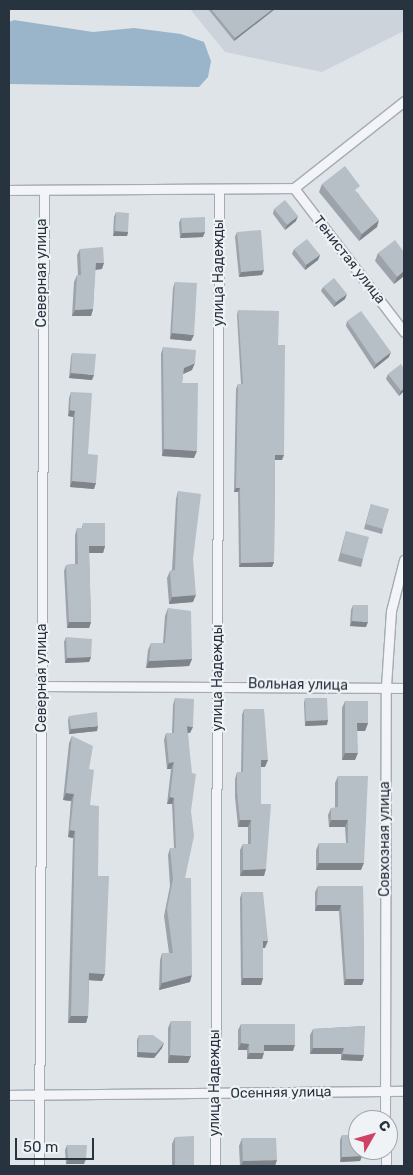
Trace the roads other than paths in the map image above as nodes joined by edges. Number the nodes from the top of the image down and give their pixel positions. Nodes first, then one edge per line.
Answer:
1 (404, 102) edge
2 (294, 188) junction
3 (219, 189) junction
4 (9, 190) edge
5 (44, 190) junction
6 (404, 332) edge
7 (404, 560) edge
8 (218, 685) junction
9 (42, 686) junction
10 (386, 686) junction
11 (404, 688) edge
12 (404, 1091) edge
13 (384, 1092) junction
14 (38, 1094) junction
15 (214, 1094) junction
16 (9, 1095) edge
17 (385, 1110) edge
18 (39, 1166) edge
19 (215, 1166) edge

1 - 2 street
2 - 3 street
2 - 6 street, Тенистая улица
3 - 5 street
3 - 8 street, улица Надежды
4 - 5 street
5 - 9 street, Северная улица
7 - 10 street, Совхозная улица
8 - 9 street, Вольная улица
8 - 10 street, Вольная улица
8 - 15 street, улица Надежды
9 - 14 street, Северная улица
10 - 11 street, Вольная улица
10 - 13 street, Совхозная улица
12 - 13 street, Осенняя улица
13 - 15 street, Осенняя улица
13 - 17 street, Совхозная улица
14 - 15 street, Осенняя улица
14 - 16 street, Осенняя улица
14 - 18 street, Северная улица
15 - 19 street, улица Надежды

